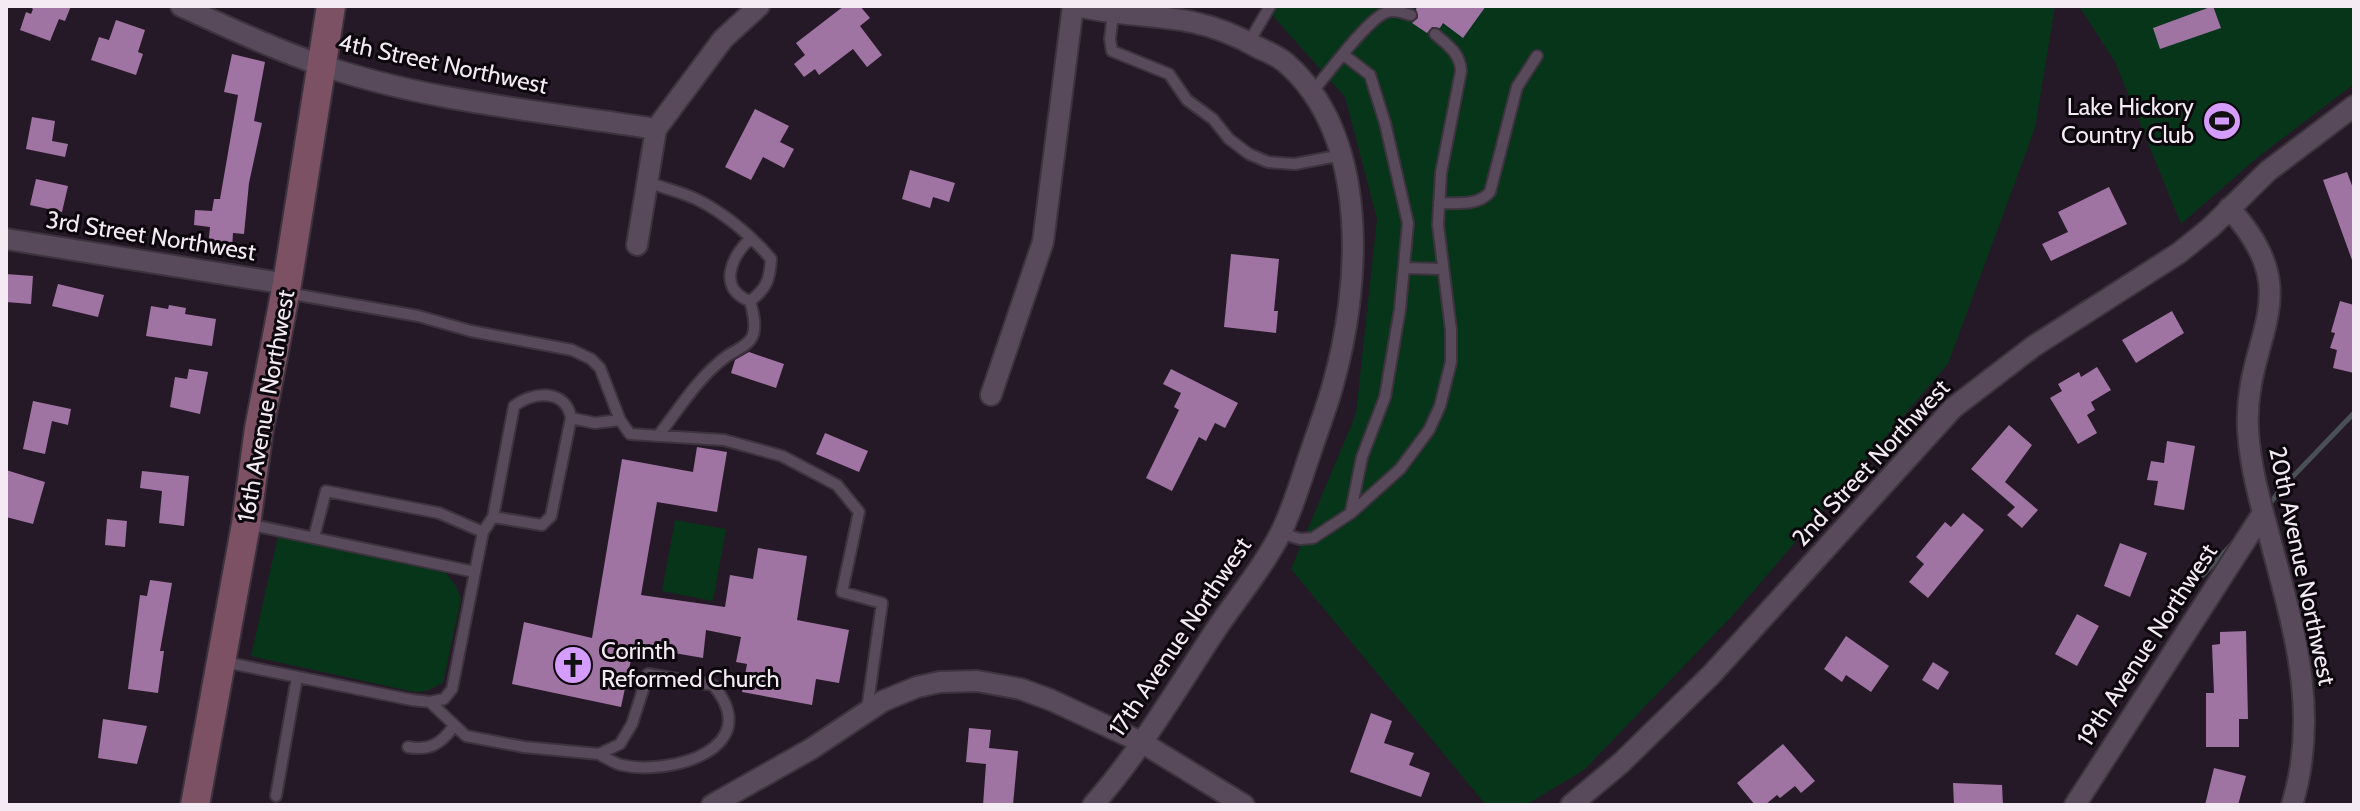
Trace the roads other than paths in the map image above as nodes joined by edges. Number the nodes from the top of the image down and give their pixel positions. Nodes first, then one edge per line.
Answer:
1 (181, 6) edge
2 (331, 6) edge
3 (759, 6) edge
4 (1075, 6) edge
5 (1270, 6) edge
6 (1379, 10) edge
7 (1159, 12) edge
8 (1113, 14) junction
9 (1411, 15) dead end
10 (1435, 34) dead end
11 (1249, 42) junction
12 (1344, 55) junction
13 (1537, 56) dead end
14 (321, 65) junction
15 (1313, 91) junction
16 (2354, 106) edge
17 (656, 129) junction
18 (1342, 155) junction
19 (648, 182) junction
20 (1439, 203) junction
21 (2229, 208) junction
22 (751, 238) junction
23 (6, 239) edge
24 (637, 245) dead end
25 (1404, 268) junction
26 (1442, 269) junction
27 (286, 288) junction
28 (750, 301) junction
29 (991, 395) dead end
30 (571, 418) junction
31 (620, 420) junction
32 (658, 436) junction
33 (1351, 513) junction
34 (2263, 513) junction
35 (493, 517) junction
36 (246, 524) junction
37 (483, 532) junction
38 (1281, 533) junction
39 (314, 537) junction
40 (475, 572) junction
41 (220, 662) junction
42 (297, 677) junction
43 (430, 702) junction
44 (866, 712) junction
45 (453, 727) junction
46 (1141, 742) junction
47 (408, 747) dead end
48 (599, 754) junction
49 (276, 796) dead end
50 (195, 805) edge
51 (712, 805) edge
52 (1093, 805) edge
53 (1244, 805) edge
54 (1571, 805) edge
55 (2075, 805) edge
56 (2292, 805) edge

1 - 14 street, 4th Street Northwest
2 - 14 main road, 16th Avenue Northwest
3 - 17 street
4 - 8 street, 17th Avenue Northwest
4 - 29 street
5 - 11 lane
6 - 9 lane
6 - 12 lane
7 - 8 street, 17th Avenue Northwest
7 - 11 street, 17th Avenue Northwest
8 - 18 lane
10 - 20 lane
11 - 15 street, 17th Avenue Northwest
12 - 15 lane
12 - 25 lane
13 - 20 lane
14 - 17 street, 4th Street Northwest
14 - 27 main road, 16th Avenue Northwest
15 - 18 street, 17th Avenue Northwest
16 - 21 street, 2nd Street Northwest
17 - 19 street
18 - 38 street, 17th Avenue Northwest
19 - 22 lane
19 - 24 street
20 - 26 lane
21 - 34 street, 20th Avenue Northwest
21 - 54 street, 2nd Street Northwest
22 - 28 lane
22 - 28 lane
23 - 27 street, 3rd Street Northwest
25 - 26 lane
25 - 33 lane
26 - 33 lane
27 - 31 lane
27 - 36 main road, 16th Avenue Northwest
28 - 32 lane
30 - 31 lane
30 - 35 lane
30 - 35 lane
31 - 32 lane
32 - 44 lane
33 - 38 lane
34 - 55 street, 19th Avenue Northwest
34 - 56 street, 20th Avenue Northwest
35 - 37 lane
36 - 39 lane
36 - 41 main road, 16th Avenue Northwest
37 - 39 lane
37 - 40 lane
38 - 46 street, 17th Avenue Northwest
39 - 40 lane
40 - 43 lane
41 - 42 lane
41 - 50 main road, 16th Avenue Northwest
42 - 43 lane
42 - 49 lane
43 - 45 lane
44 - 46 street
44 - 51 street
45 - 47 lane
45 - 48 lane
46 - 52 street, 17th Avenue Northwest
46 - 53 street
48 - 48 lane

